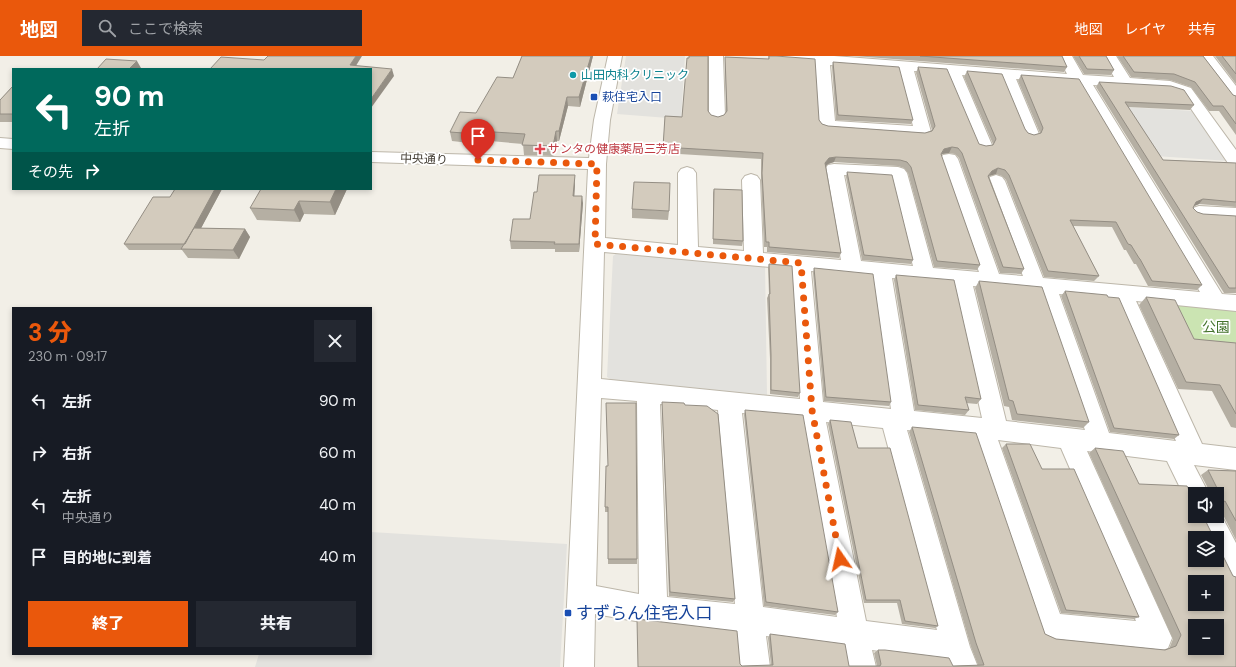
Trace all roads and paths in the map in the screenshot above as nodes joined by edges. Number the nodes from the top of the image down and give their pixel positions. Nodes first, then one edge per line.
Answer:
1 (615, 56) edge
2 (716, 56) edge
3 (776, 56) edge
4 (1065, 56) edge
5 (1109, 56) edge
6 (1205, 56) edge
7 (802, 57) edge
8 (822, 59) junction
9 (874, 59) edge
10 (905, 65) junction
11 (956, 65) edge
12 (1215, 71) junction
13 (1236, 72) edge
14 (1006, 73) junction
15 (1079, 79) junction
16 (1124, 81) junction
17 (1236, 96) edge
18 (717, 116) edge
19 (1216, 133) junction
20 (1031, 134) edge
21 (1236, 135) edge
22 (0, 143) edge
23 (12, 144) edge
24 (984, 145) edge
25 (372, 157) edge
26 (949, 159) dead end
27 (1236, 162) edge
28 (597, 164) junction
29 (687, 173) dead end
30 (751, 180) dead end
31 (996, 181) dead end
32 (1198, 212) edge
33 (1236, 214) edge
34 (595, 244) junction
35 (688, 253) junction
36 (754, 259) junction
37 (801, 263) junction
38 (852, 268) junction
39 (881, 271) junction
40 (925, 275) junction
41 (960, 278) junction
42 (992, 281) junction
43 (1041, 285) junction
44 (1122, 292) junction
45 (1216, 301) junction
46 (1236, 303) edge
47 (589, 387) junction
48 (648, 393) junction
49 (729, 402) junction
50 (812, 410) junction
51 (898, 420) junction
52 (989, 429) junction
53 (1069, 439) junction
54 (1101, 443) junction
55 (1184, 453) junction
56 (1236, 459) edge
57 (1194, 487) edge
58 (1212, 523) edge
59 (1236, 570) edge
60 (582, 598) junction
61 (653, 610) junction
62 (751, 620) junction
63 (855, 633) junction
64 (960, 657) edge
65 (579, 667) edge
66 (755, 667) edge
67 (861, 667) edge

1 - 28 street
2 - 18 street
3 - 7 street
4 - 15 street
5 - 16 street
6 - 12 street
7 - 8 street
8 - 9 street
8 - 10 street
9 - 10 street
10 - 11 street
11 - 14 street
11 - 24 street
12 - 13 street
12 - 17 street
14 - 15 street
14 - 20 street
15 - 16 street
15 - 45 street
16 - 19 street
19 - 21 street
19 - 27 street
22 - 23 street
25 - 28 street, 中央通り
26 - 42 street
28 - 34 street
29 - 35 street
30 - 36 street
31 - 43 street
32 - 33 street
34 - 35 street
34 - 47 street
35 - 36 street
36 - 37 street
37 - 38 street
37 - 50 street
38 - 39 street
38 - 40 street
39 - 40 street
39 - 51 street
40 - 41 street
41 - 42 street
41 - 52 street
42 - 43 street
43 - 44 street
43 - 54 street
44 - 45 street
44 - 55 street
45 - 46 street
47 - 48 street
47 - 60 street
48 - 49 street
48 - 61 street
49 - 50 street
49 - 62 street
50 - 51 street
50 - 63 street
51 - 52 street
51 - 64 street
52 - 53 street
52 - 53 street
53 - 54 street
54 - 55 street
55 - 56 street
55 - 57 street
58 - 59 street
60 - 61 street
60 - 65 street
61 - 62 street
62 - 63 street
62 - 66 street
63 - 64 street
63 - 67 street

